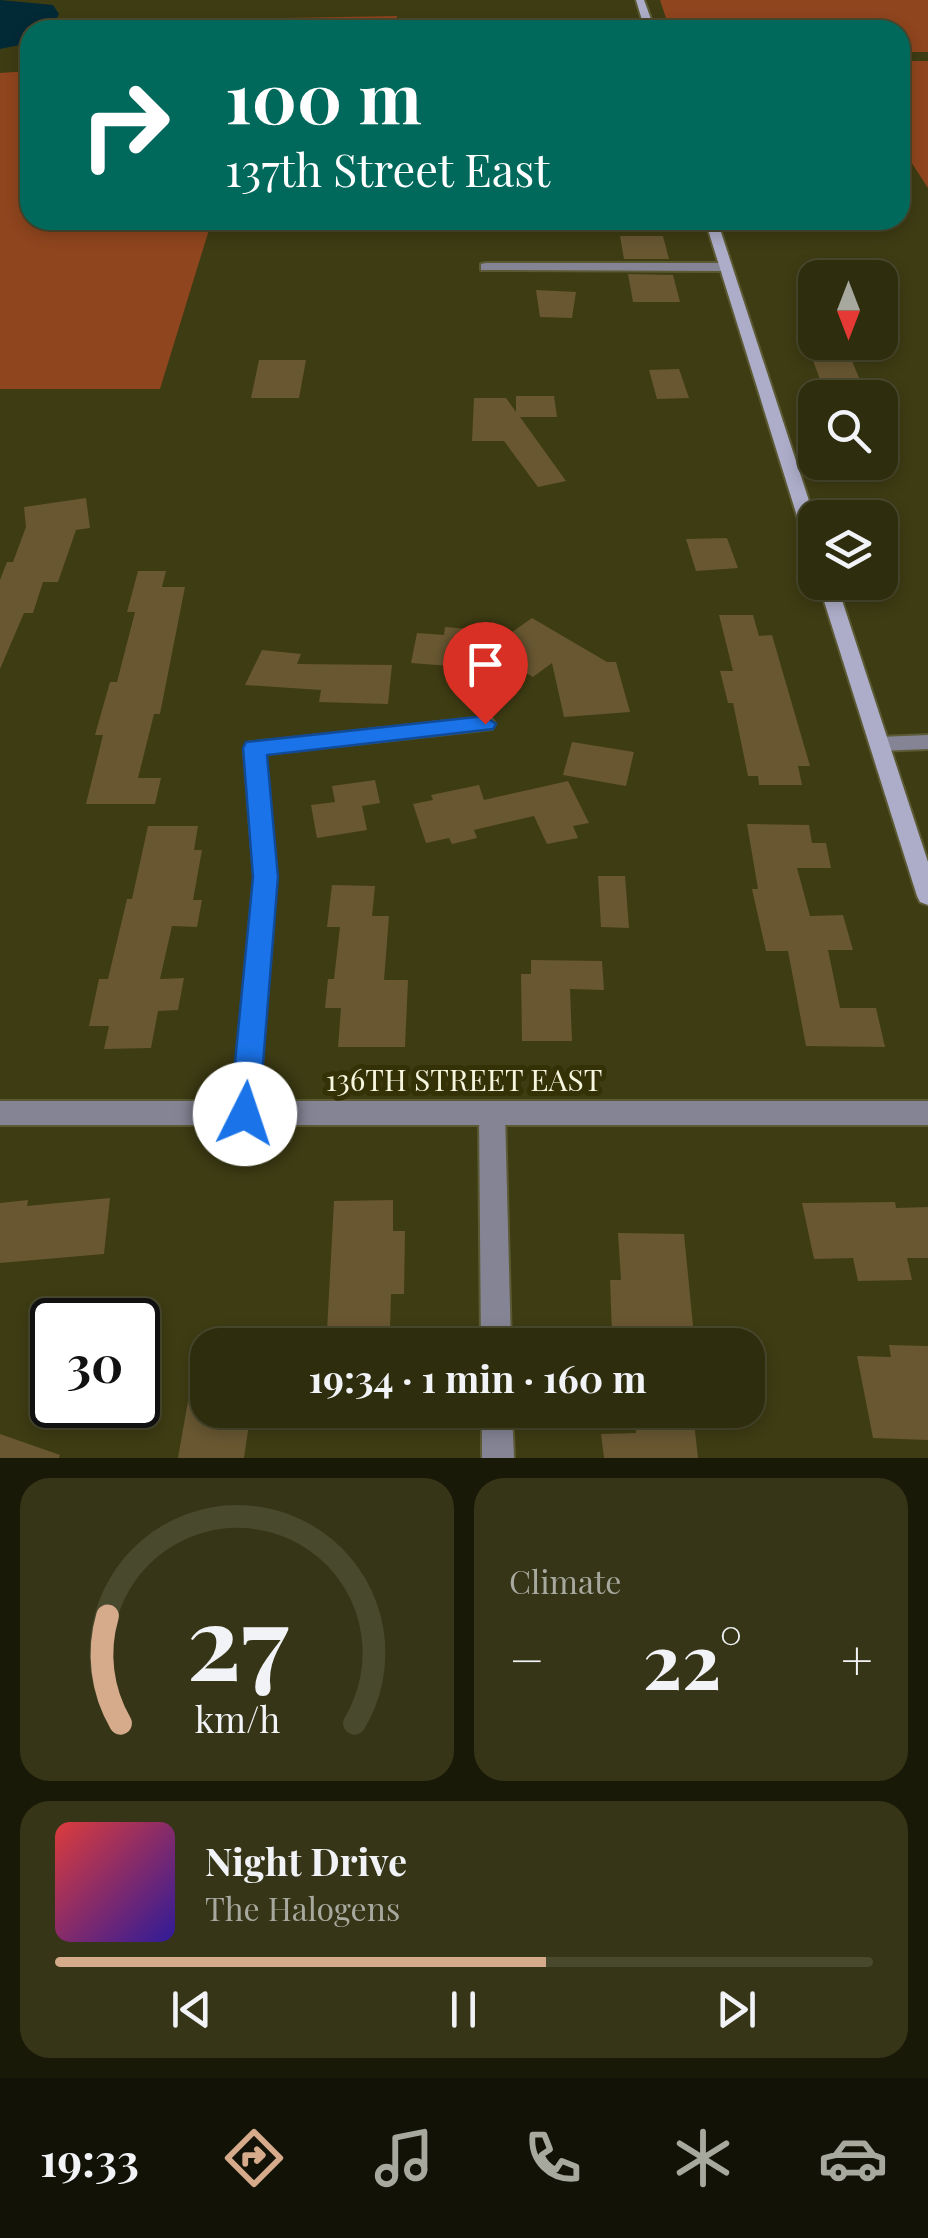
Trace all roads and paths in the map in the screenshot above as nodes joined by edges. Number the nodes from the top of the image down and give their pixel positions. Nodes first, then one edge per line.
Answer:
1 (714, 230) edge
2 (486, 267) dead end
3 (726, 267) junction
4 (801, 500) edge
5 (833, 600) edge
6 (485, 724) dead end
7 (928, 742) edge
8 (879, 744) junction
9 (928, 896) edge
10 (0, 1113) edge
11 (928, 1113) edge
12 (245, 1114) junction
13 (492, 1114) junction
14 (496, 1328) edge
15 (497, 1428) edge
16 (498, 1458) edge

1 - 3 main road
2 - 3 street
3 - 4 main road
5 - 8 main road
6 - 12 street
7 - 8 street
8 - 9 main road
10 - 12 street, 136TH STREET EAST
11 - 13 street, 136TH STREET EAST
12 - 13 street, 136TH STREET EAST
13 - 14 street
15 - 16 street

